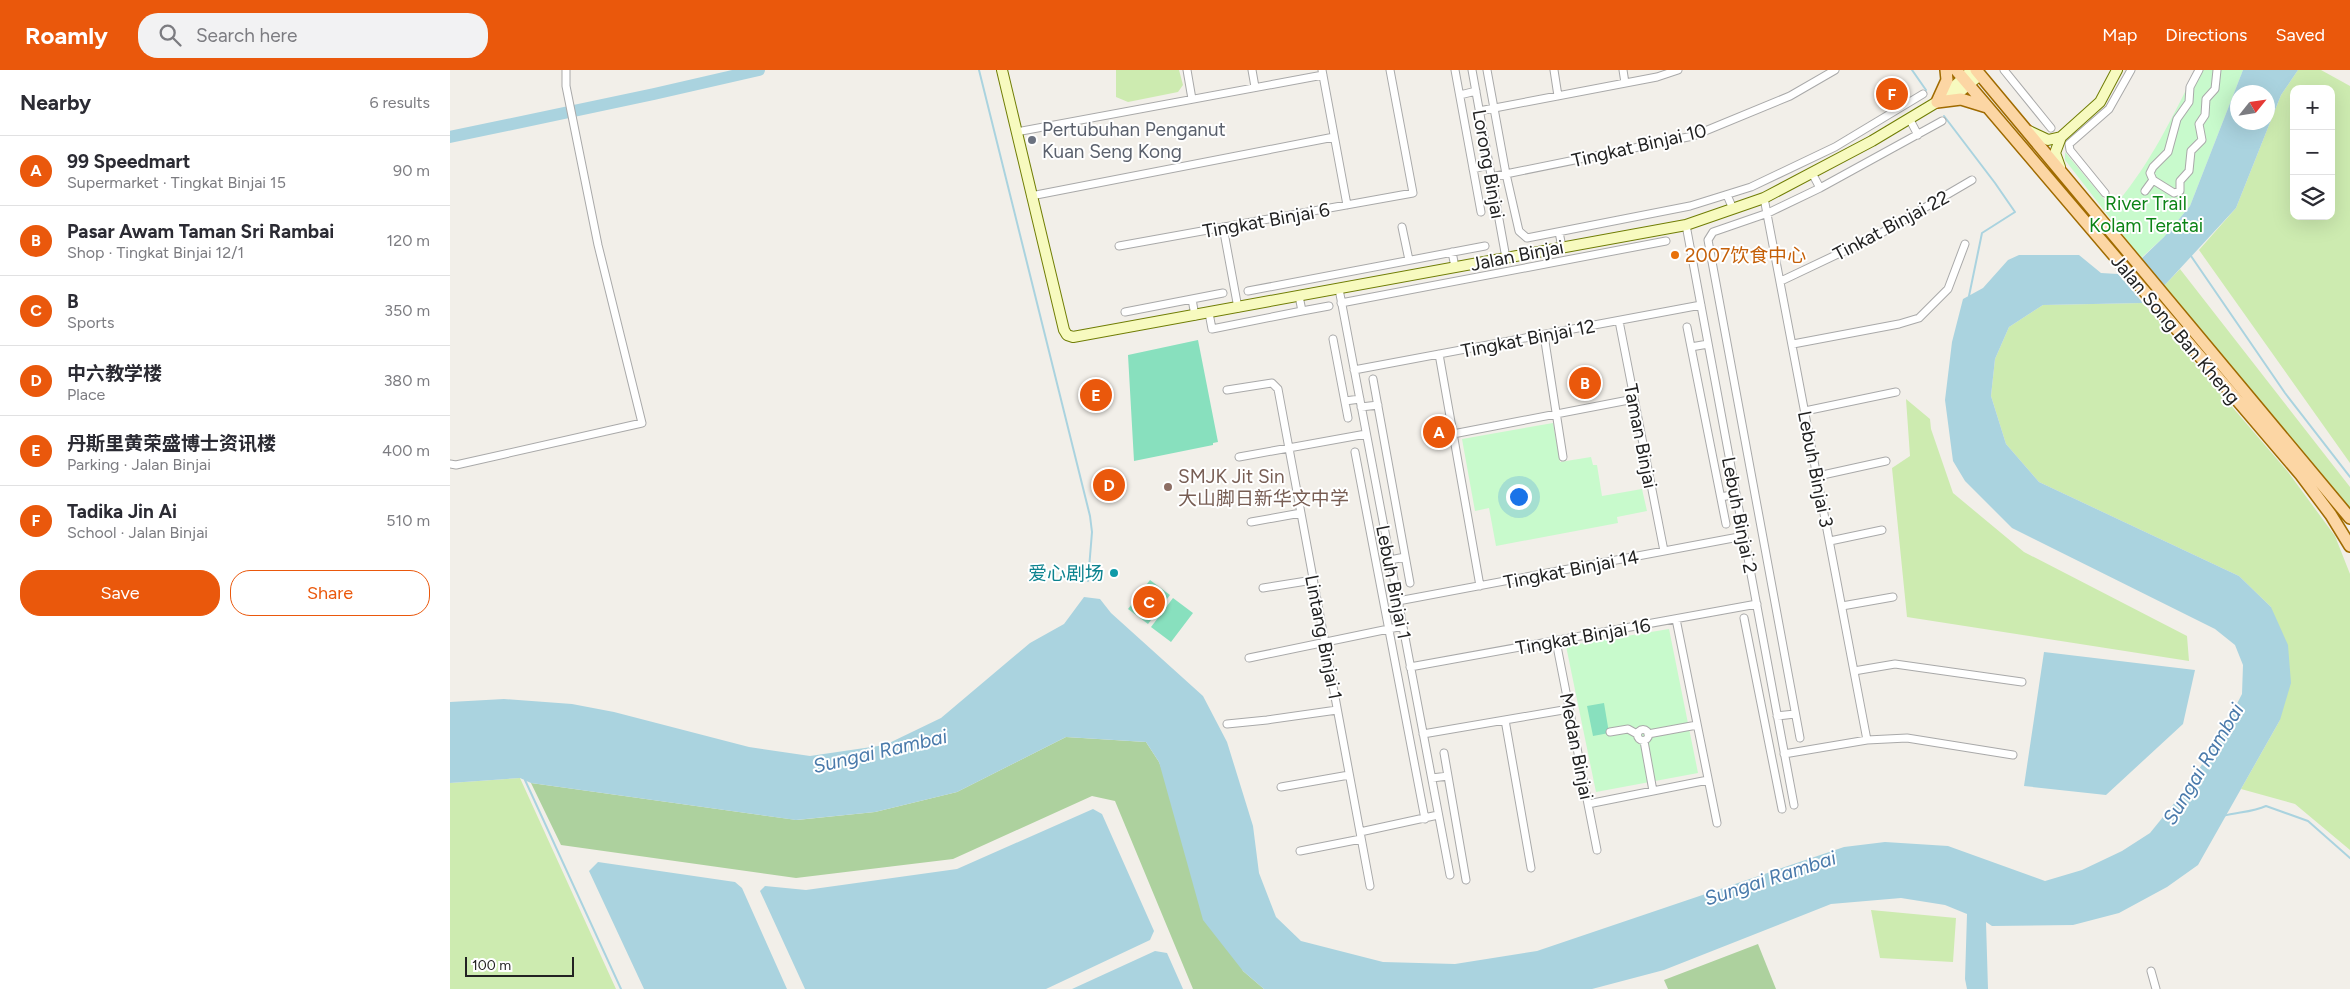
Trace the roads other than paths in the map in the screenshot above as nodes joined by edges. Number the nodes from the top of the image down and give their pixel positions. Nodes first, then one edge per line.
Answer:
1 (566, 70) edge
2 (1002, 70) edge
3 (1187, 70) edge
4 (1252, 70) edge
5 (1390, 70) edge
6 (1455, 70) edge
7 (1472, 70) edge
8 (1487, 70) edge
9 (1554, 70) edge
10 (1623, 70) edge
11 (1678, 70) edge
12 (1835, 70) edge
13 (1946, 70) edge
14 (2004, 70) edge
15 (2117, 70) edge
16 (2131, 70) edge
17 (2199, 70) edge
18 (2217, 70) edge
19 (1322, 72) edge
20 (1976, 72) edge
21 (1962, 78) edge
22 (1626, 83) junction
23 (1255, 87) junction
24 (1476, 91) junction
25 (1922, 94) dead end
26 (1460, 95) junction
27 (1558, 96) junction
28 (1192, 99) junction
29 (1937, 102) junction
30 (1987, 107) junction
31 (1494, 108) junction
32 (1479, 111) junction
33 (1888, 115) junction
34 (2086, 115) junction
35 (1910, 120) junction
36 (1942, 121) dead end
37 (2020, 124) junction
38 (2094, 124) junction
39 (1894, 128) junction
40 (2051, 128) dead end
41 (1016, 132) junction
42 (1918, 135) junction
43 (1334, 137) junction
44 (2061, 137) junction
45 (1489, 165) junction
46 (1473, 169) junction
47 (1812, 173) junction
48 (1506, 174) junction
49 (1491, 177) junction
50 (2067, 179) junction
51 (1972, 180) dead end
52 (2153, 180) junction
53 (1820, 188) junction
54 (2145, 191) dead end
55 (2105, 193) dead end
56 (1727, 194) junction
57 (1031, 196) junction
58 (1764, 198) junction
59 (1347, 205) junction
60 (1732, 209) junction
61 (1481, 212) dead end
62 (1768, 213) junction
63 (1686, 224) junction
64 (1223, 227) junction
65 (1402, 227) dead end
66 (1559, 232) junction
67 (1643, 232) junction
68 (1666, 242) dead end
69 (1965, 244) dead end
70 (1646, 245) junction
71 (1119, 246) dead end
72 (1485, 246) dead end
73 (1562, 247) junction
74 (1452, 252) junction
75 (1506, 258) junction
76 (1409, 260) junction
77 (1455, 267) junction
78 (1397, 278) junction
79 (1781, 281) junction
80 (1281, 285) junction
81 (1339, 289) junction
82 (1248, 291) dead end
83 (1400, 292) junction
84 (1223, 293) dead end
85 (1299, 296) junction
86 (1192, 299) junction
87 (1284, 299) junction
88 (1341, 303) junction
89 (1701, 305) junction
90 (1329, 306) dead end
91 (1238, 308) junction
92 (1302, 311) junction
93 (1126, 312) dead end
94 (1209, 313) junction
95 (1195, 316) junction
96 (1619, 321) junction
97 (1687, 326) dead end
98 (1544, 335) junction
99 (1333, 339) dead end
100 (1708, 344) junction
101 (1793, 344) junction
102 (1691, 347) junction
103 (1439, 354) junction
104 (1354, 370) junction
105 (1373, 379) dead end
106 (1227, 390) dead end
107 (1896, 392) dead end
108 (1360, 399) junction
109 (1634, 399) junction
110 (1345, 401) junction
111 (1378, 405) junction
112 (1361, 408) junction
113 (1805, 411) junction
114 (1556, 414) junction
115 (1348, 418) dead end
116 (1366, 434) junction
117 (1453, 434) junction
118 (1289, 448) junction
119 (1355, 452) dead end
120 (1239, 457) dead end
121 (1563, 457) dead end
122 (1886, 461) dead end
123 (450, 464) edge
124 (1818, 476) junction
125 (1736, 494) junction
126 (1721, 497) junction
127 (1301, 513) junction
128 (2350, 518) edge
129 (1251, 522) dead end
130 (1726, 524) dead end
131 (1882, 530) dead end
132 (1744, 536) junction
133 (1830, 542) junction
134 (2350, 546) edge
135 (1664, 551) junction
136 (1405, 557) junction
137 (1390, 560) junction
138 (1313, 580) junction
139 (1410, 583) dead end
140 (1480, 586) junction
141 (1263, 588) dead end
142 (1893, 597) dead end
143 (1398, 601) junction
144 (1756, 604) junction
145 (1842, 606) junction
146 (1744, 618) dead end
147 (1676, 619) junction
148 (1403, 626) junction
149 (1389, 629) junction
150 (1556, 641) junction
151 (1325, 642) junction
152 (1249, 658) dead end
153 (1410, 667) junction
154 (1854, 671) junction
155 (2022, 682) dead end
156 (1569, 709) junction
157 (1337, 710) junction
158 (1795, 714) junction
159 (1777, 716) junction
160 (1505, 720) junction
161 (1227, 724) dead end
162 (1698, 725) junction
163 (1610, 732) dead end
164 (1423, 734) junction
165 (1637, 734) junction
166 (1648, 734) junction
167 (1800, 738) dead end
168 (1867, 740) junction
169 (1644, 741) junction
170 (1444, 753) dead end
171 (1784, 754) junction
172 (2013, 755) dead end
173 (1349, 776) junction
174 (1448, 776) junction
175 (1432, 778) junction
176 (1708, 780) junction
177 (1282, 787) dead end
178 (1653, 791) junction
179 (1588, 804) junction
180 (1794, 805) dead end
181 (1782, 809) dead end
182 (1438, 815) junction
183 (1425, 819) junction
184 (1717, 823) dead end
185 (1361, 836) junction
186 (1597, 850) dead end
187 (1300, 851) dead end
188 (1531, 868) dead end
189 (1450, 875) dead end
190 (1466, 880) dead end
191 (1370, 886) dead end
192 (2151, 971) dead end
193 (2156, 989) edge

1 - 123 street
2 - 41 street
3 - 28 street
4 - 23 street
5 - 59 street, Tingkat Binjai 6
6 - 26 street
7 - 24 street, Lorong Binjai
8 - 31 street
9 - 27 street
10 - 22 street
11 - 22 street
12 - 48 street, Tingkat Binjai 10
13 - 29 main road
14 - 40 street
15 - 34 street
16 - 38 street
17 - 52 street
18 - 52 street
19 - 23 street
19 - 43 street
20 - 21 street, Jalan Binjai
20 - 37 main road, Jalan Song Ban Kheng
21 - 29 street, Jalan Binjai
21 - 30 main road, Jalan Song Ban Kheng
22 - 27 street
23 - 28 street
24 - 26 street
24 - 32 street, Lorong Binjai
25 - 33 street
26 - 46 street
27 - 31 street
28 - 41 street
29 - 30 main road
29 - 35 street, Jalan Binjai
30 - 134 main road, Jalan Song Ban Kheng
31 - 32 street
31 - 48 street
32 - 45 street, Lorong Binjai
33 - 39 street
33 - 56 street
34 - 38 street
34 - 44 street
35 - 39 street, Jalan Binjai
35 - 42 street
36 - 42 street
37 - 44 street
37 - 50 main road, Jalan Song Ban Kheng
38 - 55 street
39 - 47 street, Jalan Binjai
41 - 57 street
42 - 53 street
43 - 57 street
43 - 59 street
44 - 50 street
45 - 46 street
45 - 49 street, Lorong Binjai
46 - 61 street
47 - 53 street
47 - 58 street, Jalan Binjai
48 - 49 street, Tingkat Binjai 10
48 - 66 street
49 - 75 street, Lorong Binjai
50 - 128 main road, Jalan Song Ban Kheng
51 - 79 street, Tinkat Binjai 22
52 - 54 street
53 - 62 street
56 - 60 street
56 - 66 street
57 - 95 street, Jalan Binjai
58 - 60 street, Jalan Binjai
58 - 62 street, Lebuh Binjai 3
59 - 64 street, Tingkat Binjai 6
60 - 63 street, Jalan Binjai
62 - 79 street, Lebuh Binjai 3
62 - 158 street, Lebuh Binjai 2
63 - 67 street, Jalan Binjai
63 - 89 street, Lebuh Binjai 2
64 - 71 street, Tingkat Binjai 6
64 - 91 street
65 - 76 street
66 - 73 street
67 - 70 street
67 - 73 street, Jalan Binjai
68 - 70 street
69 - 101 street
70 - 83 street
72 - 74 street
73 - 75 street, Jalan Binjai
74 - 76 street
74 - 77 street
75 - 77 street, Jalan Binjai
76 - 80 street
77 - 78 street, Jalan Binjai
78 - 81 street, Jalan Binjai
78 - 83 street
79 - 101 street, Lebuh Binjai 3
80 - 82 street
80 - 87 street
81 - 85 street, Jalan Binjai
81 - 88 street, Lebuh Binjai 1
83 - 88 street
84 - 86 street
85 - 87 street, Jalan Binjai
85 - 92 street
86 - 93 street
86 - 95 street
87 - 91 street, Jalan Binjai
88 - 104 street, Lebuh Binjai 1
89 - 96 street, Tingkat Binjai 12
89 - 100 street, Lebuh Binjai 2
90 - 92 street
91 - 94 street, Jalan Binjai
92 - 94 street
94 - 95 street, Jalan Binjai
96 - 98 street, Tingkat Binjai 12
96 - 109 street, Taman Binjai
97 - 102 street
98 - 103 street, Tingkat Binjai 12
98 - 114 street
99 - 110 street
100 - 102 street
100 - 125 street, Lebuh Binjai 2
101 - 113 street, Lebuh Binjai 3
102 - 126 street
103 - 104 street, Tingkat Binjai 12
103 - 117 street
104 - 108 street, Lebuh Binjai 1
105 - 111 street
106 - 118 street, Lintang Binjai 1
107 - 113 street
108 - 110 street
108 - 112 street, Lebuh Binjai 1
109 - 114 street
109 - 135 street, Taman Binjai
110 - 115 street
111 - 112 street
111 - 136 street
112 - 116 street, Lebuh Binjai 1
113 - 124 street, Lebuh Binjai 3
114 - 117 street
114 - 121 street
116 - 118 street
116 - 137 street, Lebuh Binjai 1
117 - 140 street
118 - 120 street
118 - 127 street, Lintang Binjai 1
119 - 149 street, Lebuh Binjai 1
122 - 124 street
124 - 133 street, Lebuh Binjai 3
125 - 126 street
125 - 132 street, Lebuh Binjai 2
126 - 130 street
127 - 129 street
127 - 138 street, Lintang Binjai 1
131 - 133 street
132 - 135 street, Tingkat Binjai 14
132 - 144 street, Lebuh Binjai 2
133 - 145 street, Lebuh Binjai 3
135 - 140 street, Tingkat Binjai 14
136 - 137 street
136 - 139 street
137 - 143 street, Lebuh Binjai 1
138 - 141 street
138 - 151 street, Lintang Binjai 1
140 - 143 street, Tingkat Binjai 14
142 - 145 street
143 - 148 street, Lebuh Binjai 1
144 - 147 street, Tingkat Binjai 16
144 - 159 street, Lebuh Binjai 2
145 - 154 street, Lebuh Binjai 3
146 - 181 street
147 - 150 street, Tingkat Binjai 16
147 - 162 street
148 - 149 street
148 - 153 street, Lebuh Binjai 1
149 - 151 street
149 - 183 street, Lebuh Binjai 1
150 - 153 street, Tingkat Binjai 16
150 - 156 street, Medan Binjai
151 - 152 street
151 - 157 street, Lintang Binjai 1
153 - 164 street, Lebuh Binjai 1
154 - 155 street
154 - 168 street, Lebuh Binjai 3
156 - 160 street
156 - 179 street, Medan Binjai
157 - 161 street
157 - 173 street, Lintang Binjai 1
158 - 159 street
158 - 167 street, Lebuh Binjai 2
159 - 171 street, Lebuh Binjai 2
160 - 164 street
160 - 188 street
162 - 166 street
162 - 176 street
163 - 165 street
164 - 175 street, Lebuh Binjai 1
165 - 166 street
165 - 169 street
166 - 169 street
168 - 171 street
168 - 172 street
169 - 178 street
170 - 174 street
171 - 180 street, Lebuh Binjai 2
173 - 177 street
173 - 185 street, Lintang Binjai 1
174 - 175 street
174 - 190 street
175 - 182 street, Lebuh Binjai 1
176 - 178 street
176 - 184 street
178 - 179 street
179 - 186 street, Medan Binjai
182 - 183 street
182 - 189 street, Lebuh Binjai 1
183 - 185 street
185 - 187 street
185 - 191 street, Lintang Binjai 1
192 - 193 street

